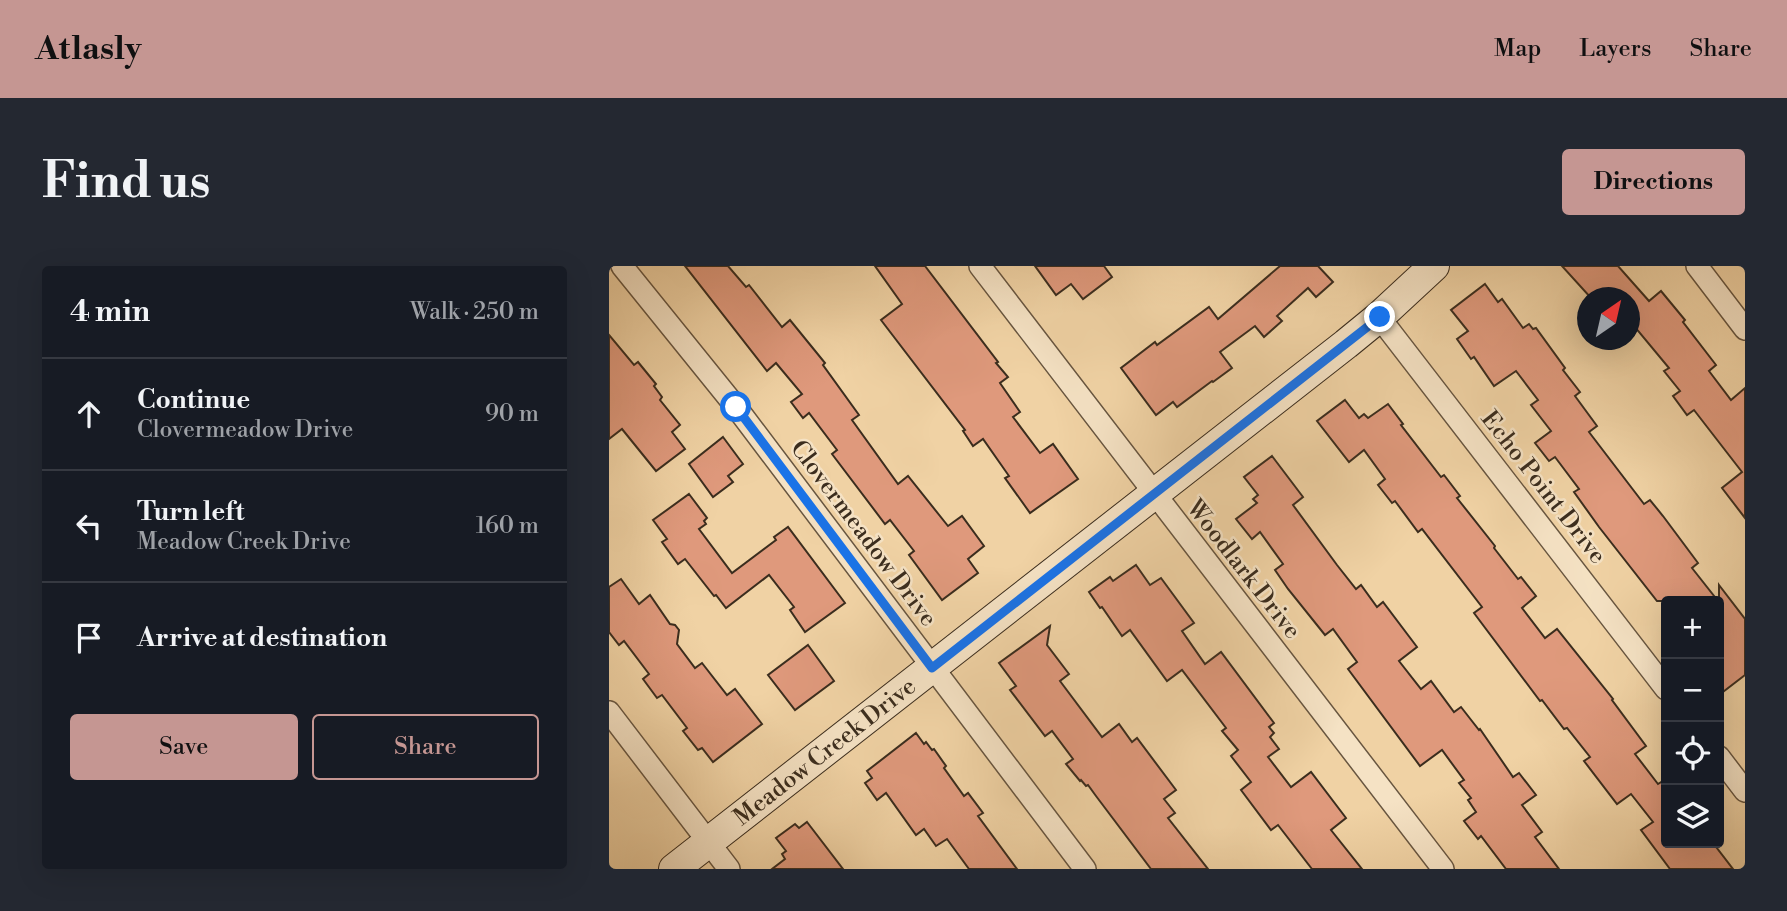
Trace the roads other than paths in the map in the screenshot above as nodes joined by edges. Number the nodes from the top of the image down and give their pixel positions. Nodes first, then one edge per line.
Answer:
1 (622, 266) edge
2 (980, 266) edge
3 (1434, 266) edge
4 (1697, 266) edge
5 (1380, 317) junction
6 (1745, 329) edge
7 (1154, 494) junction
8 (932, 668) junction
9 (1661, 682) edge
10 (609, 712) edge
11 (1724, 764) edge
12 (1745, 791) edge
13 (709, 843) junction
14 (674, 869) edge
15 (729, 869) edge
16 (1085, 869) edge
17 (1443, 869) edge

1 - 8 street, Clovermeadow Drive
2 - 7 street, Woodlark Drive
3 - 5 street, Meadow Creek Drive
4 - 6 street
5 - 7 street, Meadow Creek Drive
5 - 9 street, Echo Point Drive
7 - 8 street, Meadow Creek Drive
7 - 17 street, Woodlark Drive
8 - 13 street, Meadow Creek Drive
8 - 16 street, Clovermeadow Drive
10 - 13 street
11 - 12 street
13 - 14 street, Meadow Creek Drive
13 - 15 street

